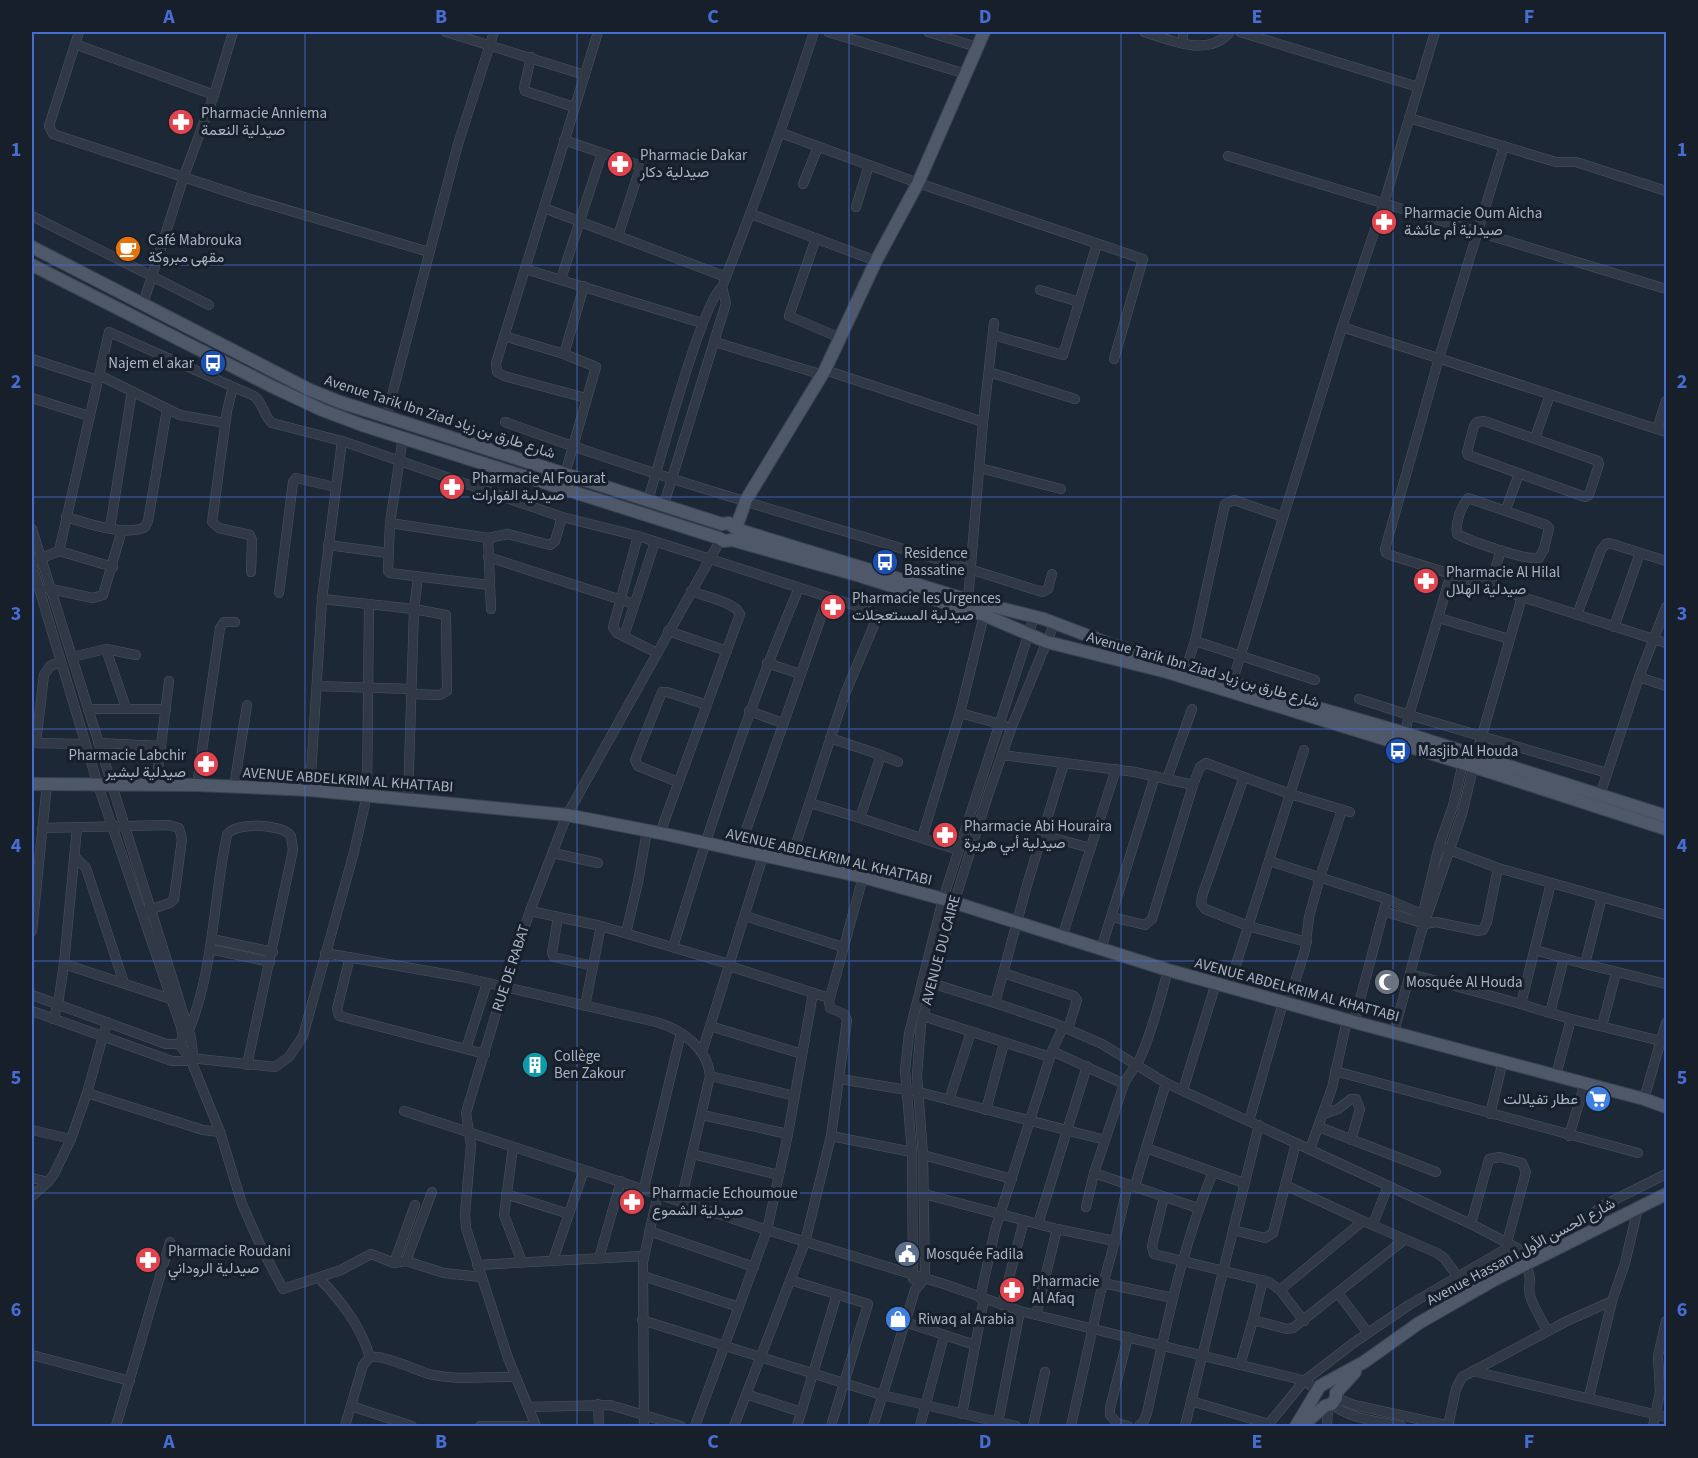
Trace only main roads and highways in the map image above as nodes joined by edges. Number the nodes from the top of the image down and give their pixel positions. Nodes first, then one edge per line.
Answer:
1 (984, 32) edge
2 (32, 247) edge
3 (32, 266) edge
4 (727, 532) junction
5 (1469, 760) junction
6 (32, 784) edge
7 (1666, 816) edge
8 (1666, 829) edge
9 (1666, 1107) edge
10 (1666, 1194) edge
11 (1364, 1362) junction
12 (1319, 1390) junction
13 (1331, 1402) junction
14 (1296, 1426) edge
15 (1302, 1426) edge

1 - 4 main road
2 - 4 main road, Avenue Tarik Ibn Ziad شارع طارق بن زياد
3 - 4 main road, Avenue Tarik Ibn Ziad شارع طارق بن زياد
4 - 5 main road, Avenue Tarik Ibn Ziad شارع طارق بن زياد
4 - 5 main road, Avenue Tarik Ibn Ziad شارع طارق بن زياد
5 - 7 main road, Avenue Tarik Ibn Ziad شارع طارق بن زياد
5 - 8 main road, Avenue Tarik Ibn Ziad شارع طارق بن زياد
6 - 9 main road, AVENUE ABDELKRIM AL KHATTABI
10 - 11 main road, Avenue Hassan I شارع الحسن الأول
11 - 12 main road, Avenue Hassan I شارع الحسن الأول
11 - 13 main road, Avenue Hassan I شارع الحسن الأول
12 - 13 main road
12 - 13 main road
12 - 14 main road, Avenue Hassan I شارع الحسن الأول
13 - 15 main road, Avenue Hassan I شارع الحسن الأول

